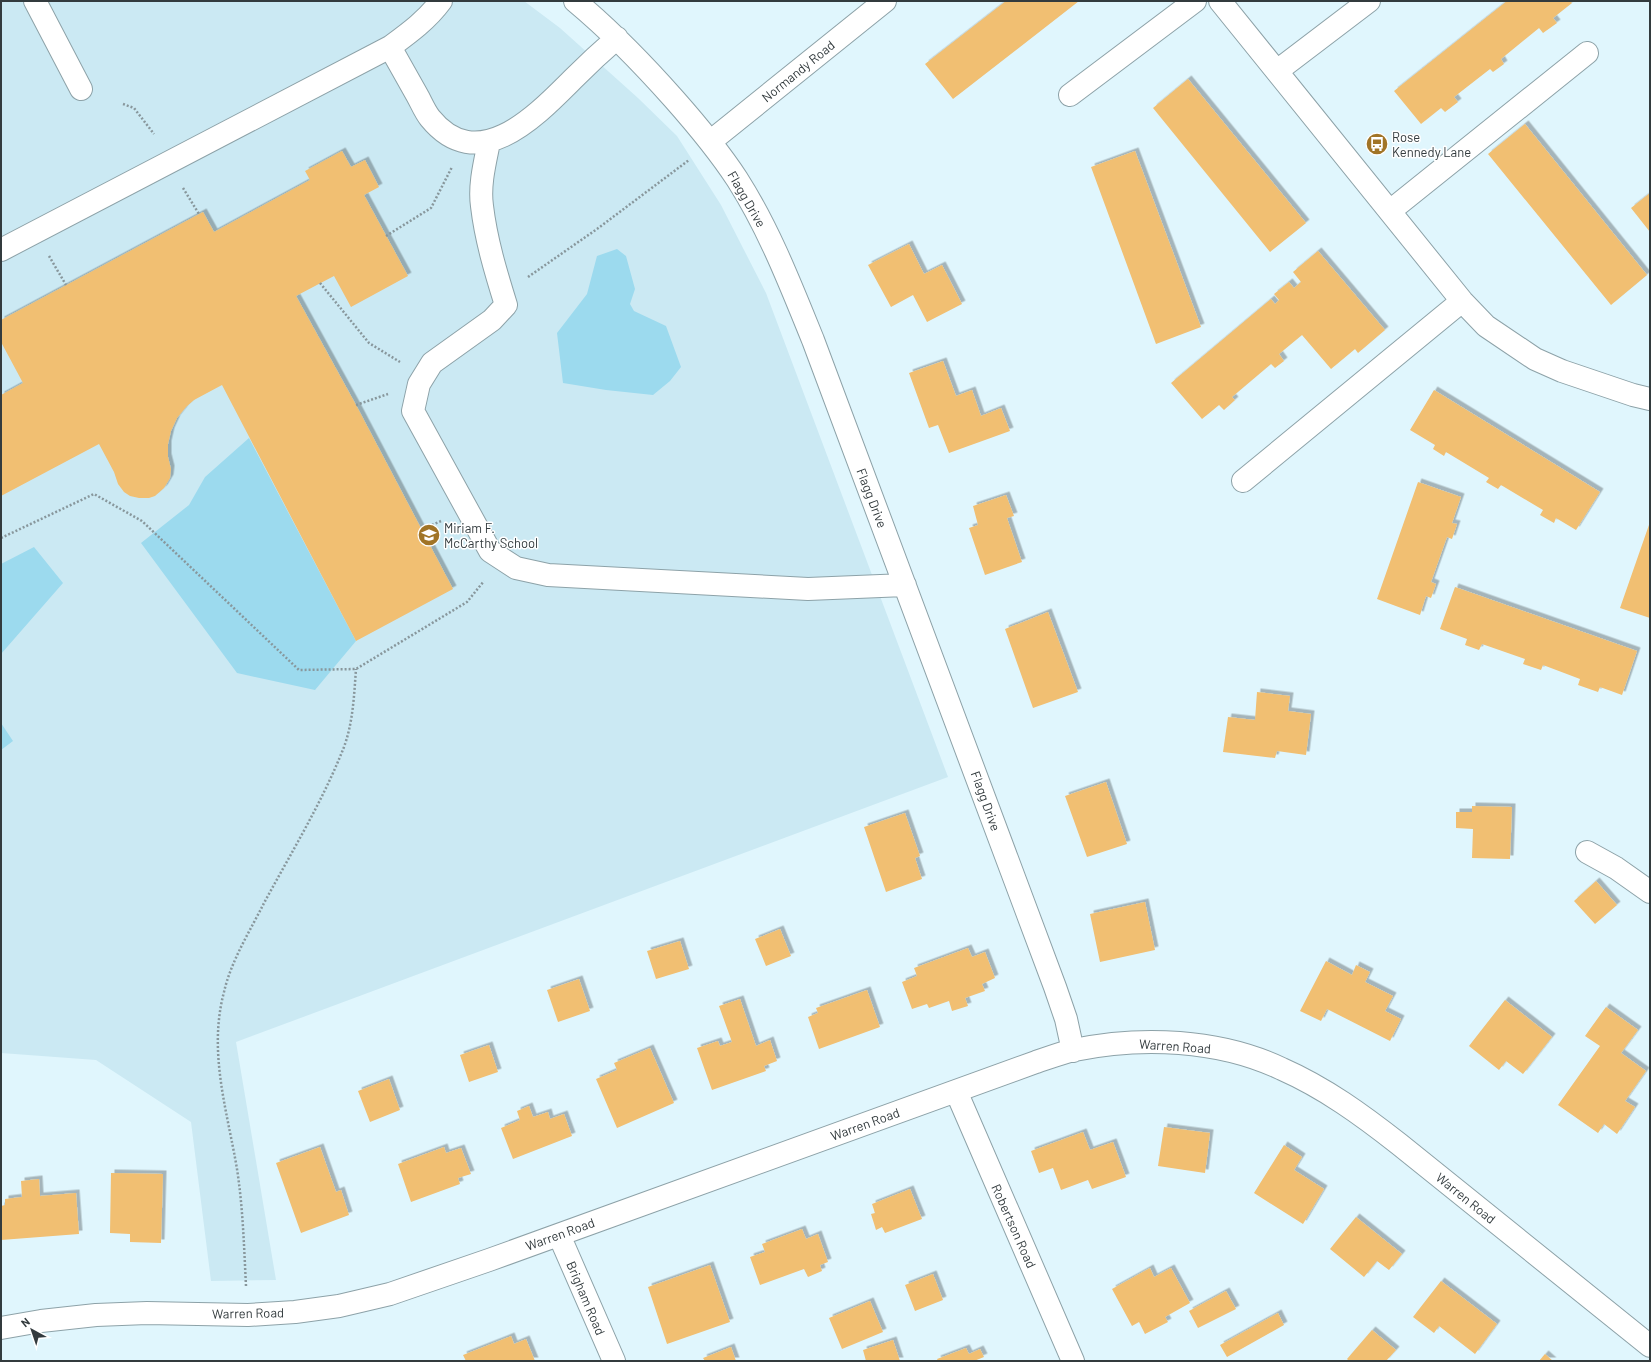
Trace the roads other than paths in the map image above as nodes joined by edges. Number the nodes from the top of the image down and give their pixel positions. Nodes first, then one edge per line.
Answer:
1 (35, 1) edge
2 (441, 1) edge
3 (575, 1) edge
4 (885, 1) edge
5 (1195, 1) edge
6 (1220, 1) edge
7 (1369, 1) edge
8 (617, 38) junction
9 (390, 47) junction
10 (1587, 53) dead end
11 (1277, 71) junction
12 (81, 89) dead end
13 (1070, 95) dead end
14 (711, 141) junction
15 (489, 142) junction
16 (1390, 211) junction
17 (1, 250) edge
18 (1462, 301) junction
19 (1650, 399) edge
20 (1243, 481) dead end
21 (905, 585) junction
22 (1587, 852) dead end
23 (1650, 892) edge
24 (1073, 1050) junction
25 (956, 1091) junction
26 (559, 1235) junction
27 (1, 1328) edge
28 (1650, 1346) edge
29 (614, 1361) edge
30 (1073, 1361) edge

1 - 12 street
2 - 9 street
3 - 8 street, Flagg Drive
4 - 14 street, Normandy Road
5 - 13 street
6 - 11 street
7 - 11 street
8 - 14 street, Flagg Drive
8 - 15 street
9 - 15 street
9 - 17 street
10 - 16 street
11 - 16 street
14 - 21 street, Flagg Drive
15 - 21 street
16 - 18 street
18 - 19 street
18 - 20 street
21 - 24 street, Flagg Drive
22 - 23 street
24 - 25 street, Warren Road
24 - 28 street, Warren Road
25 - 26 street, Warren Road
25 - 30 street, Robertson Road
26 - 27 street, Warren Road
26 - 29 street, Brigham Road

